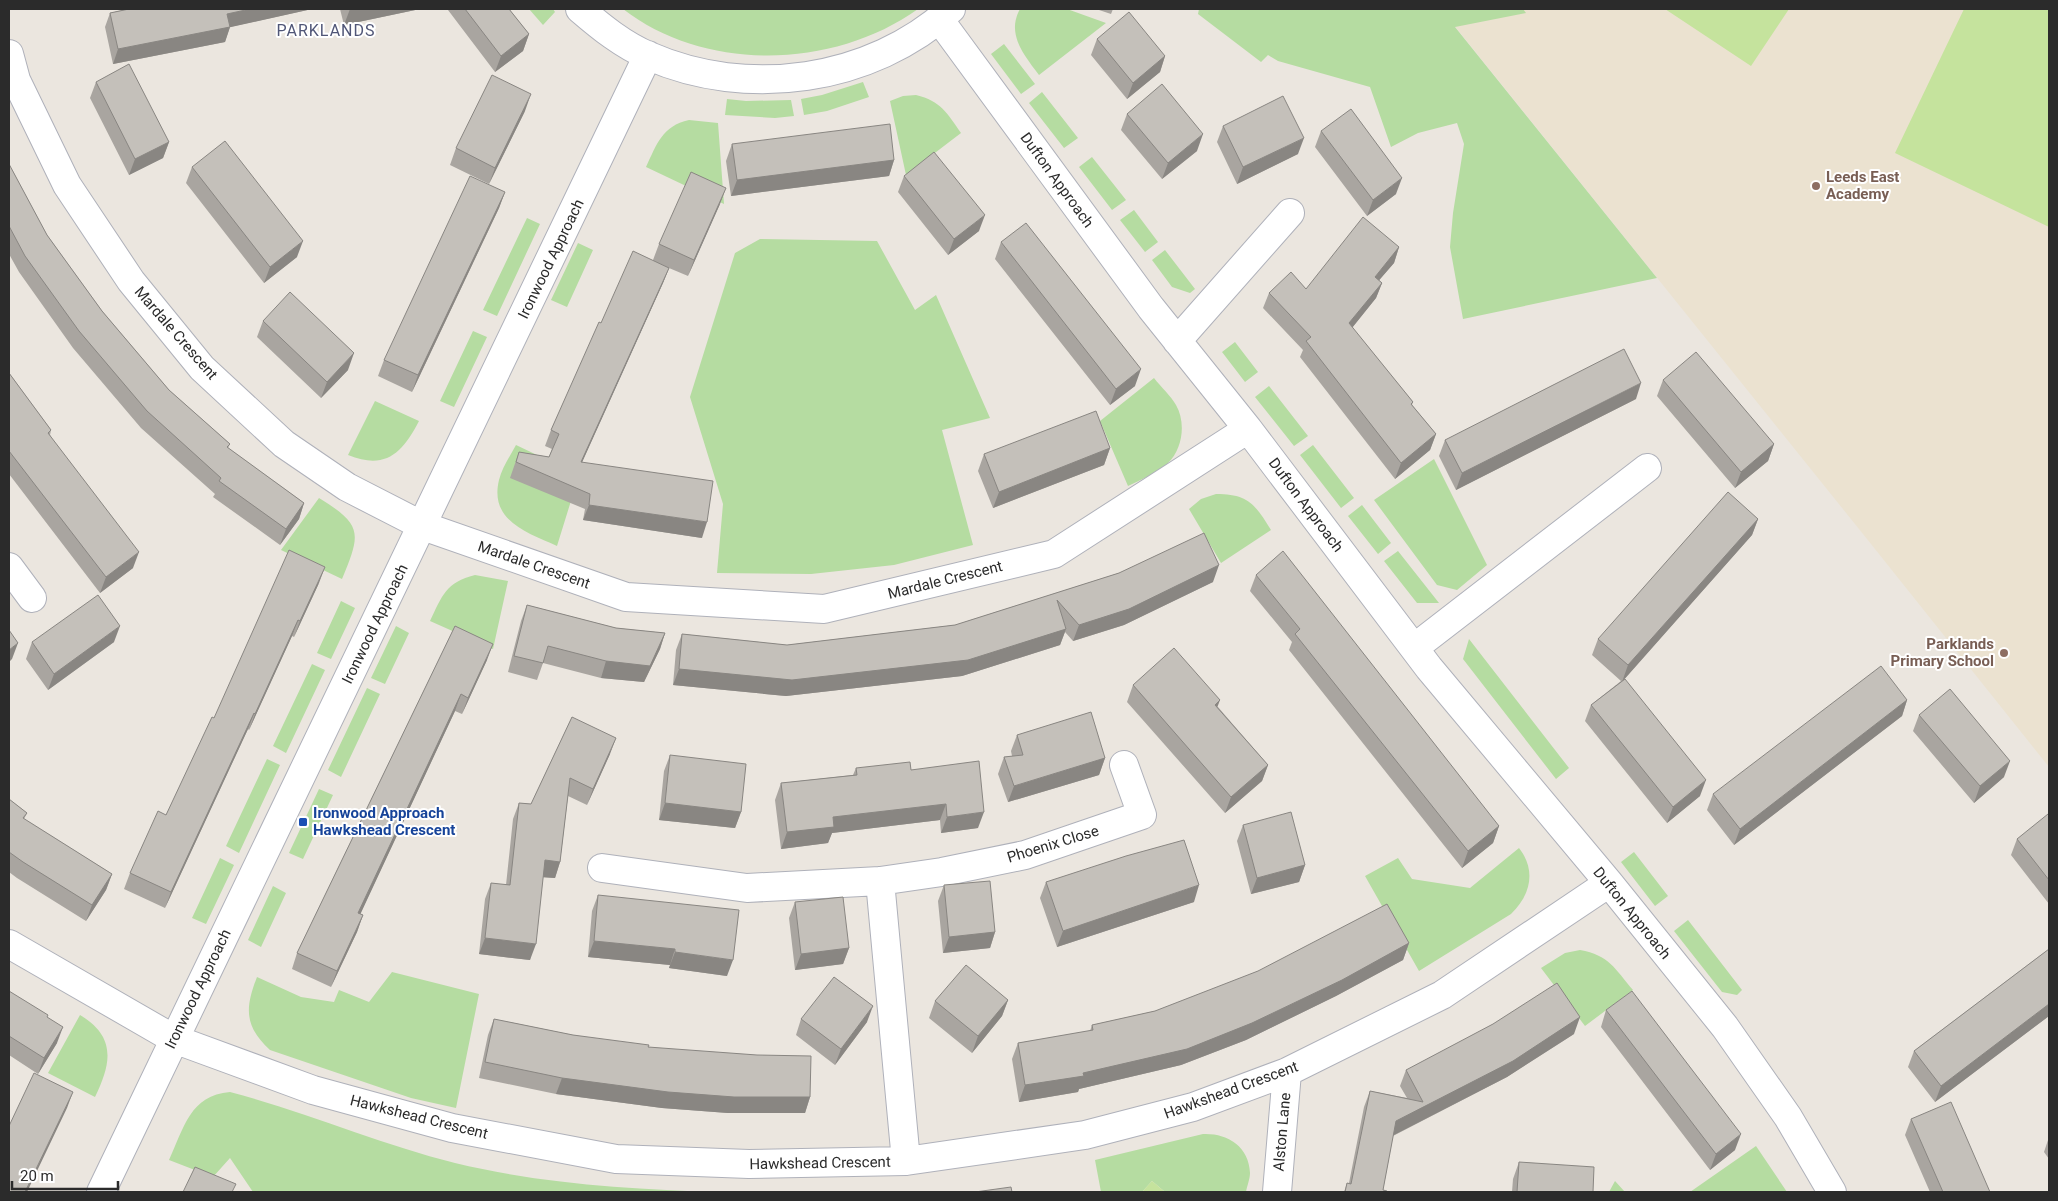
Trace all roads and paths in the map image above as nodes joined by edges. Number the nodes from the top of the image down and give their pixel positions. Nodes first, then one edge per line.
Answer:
1 (580, 9) edge
2 (945, 14) edge
3 (9, 54) edge
4 (648, 55) junction
5 (1290, 213) dead end
6 (1177, 341) junction
7 (1248, 429) junction
8 (1646, 468) dead end
9 (423, 526) junction
10 (9, 567) edge
11 (32, 598) dead end
12 (1414, 648) junction
13 (1124, 765) dead end
14 (602, 868) dead end
15 (880, 881) junction
16 (1609, 883) junction
17 (9, 944) edge
18 (174, 1039) junction
19 (1287, 1072) junction
20 (906, 1161) junction
21 (101, 1192) edge
22 (1277, 1192) edge
23 (1832, 1192) edge

1 - 4 street
2 - 4 street
2 - 6 street, Dufton Approach
3 - 9 street, Mardale Crescent
4 - 9 street, Ironwood Approach
5 - 6 street
6 - 7 street, Dufton Approach
7 - 9 street, Mardale Crescent
7 - 12 street, Dufton Approach
8 - 12 street
9 - 18 street, Ironwood Approach
10 - 11 street
12 - 16 street, Dufton Approach
13 - 15 street, Phoenix Close
14 - 15 street, Phoenix Close
15 - 20 street
16 - 19 street, Hawkshead Crescent
16 - 23 street, Dufton Approach
17 - 18 street, Hawkshead Crescent
18 - 20 street, Hawkshead Crescent
18 - 21 street, Ironwood Approach
19 - 20 street, Hawkshead Crescent
19 - 22 street, Alston Lane

